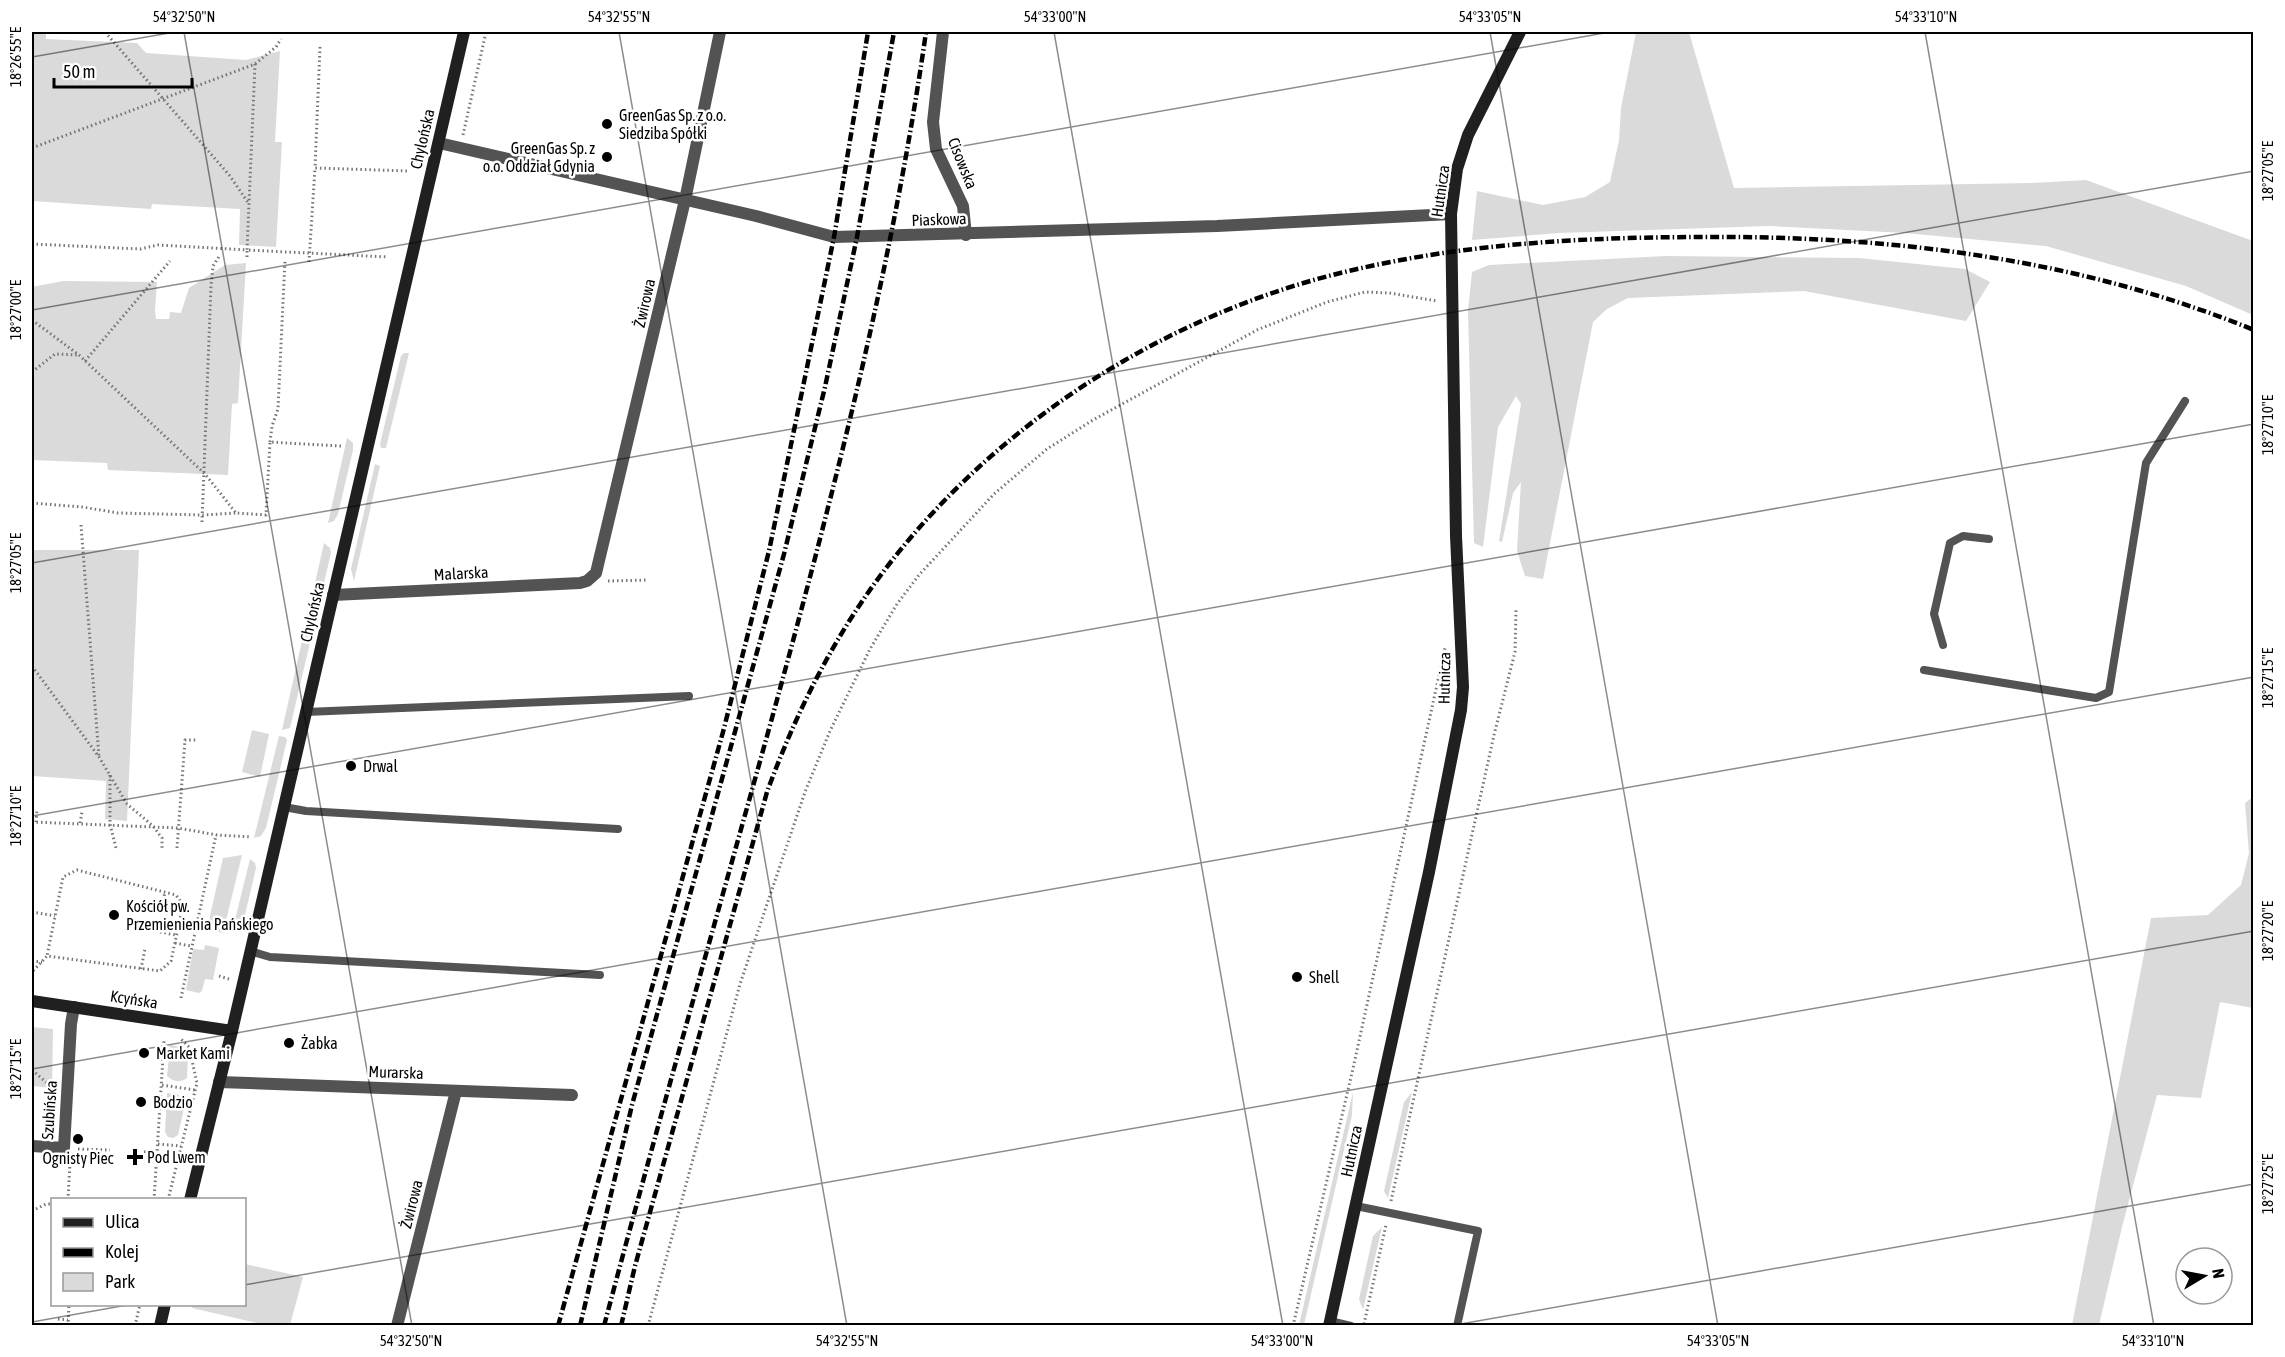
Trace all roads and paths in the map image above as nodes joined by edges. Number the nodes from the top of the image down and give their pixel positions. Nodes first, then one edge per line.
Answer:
1 (105, 32) edge
2 (464, 32) edge
3 (486, 32) edge
4 (720, 32) edge
5 (943, 32) edge
6 (1520, 32) edge
7 (281, 39) dead end
8 (320, 47) dead end
9 (255, 63) junction
10 (161, 99) junction
11 (439, 143) junction
12 (460, 147) junction
13 (32, 148) edge
14 (315, 168) junction
15 (409, 171) dead end
16 (685, 200) junction
17 (250, 206) junction
18 (1451, 214) junction
19 (966, 235) junction
20 (32, 244) edge
21 (248, 250) junction
22 (310, 254) junction
23 (220, 255) dead end
24 (247, 257) dead end
25 (388, 257) dead end
26 (285, 260) dead end
27 (170, 261) dead end
28 (309, 262) dead end
29 (1452, 308) junction
30 (32, 320) edge
31 (79, 355) junction
32 (85, 362) junction
33 (32, 372) edge
34 (2185, 401) dead end
35 (270, 442) junction
36 (342, 446) dead end
37 (206, 474) junction
38 (32, 503) edge
39 (236, 513) junction
40 (203, 515) junction
41 (202, 522) dead end
42 (81, 525) dead end
43 (1989, 538) dead end
44 (588, 580) junction
45 (648, 580) dead end
46 (333, 595) junction
47 (1516, 610) dead end
48 (1943, 645) dead end
49 (1442, 657) dead end
50 (32, 666) edge
51 (1924, 670) dead end
52 (689, 696) dead end
53 (306, 712) junction
54 (196, 740) dead end
55 (99, 757) junction
56 (110, 774) junction
57 (284, 807) junction
58 (37, 810) dead end
59 (82, 812) dead end
60 (34, 822) edge
61 (80, 823) junction
62 (110, 824) junction
63 (153, 826) junction
64 (178, 828) junction
65 (618, 829) dead end
66 (217, 835) junction
67 (251, 837) dead end
68 (116, 848) dead end
69 (162, 848) dead end
70 (177, 848) dead end
71 (165, 892) junction
72 (161, 909) dead end
73 (32, 912) edge
74 (55, 916) junction
75 (178, 928) junction
76 (195, 931) junction
77 (160, 932) dead end
78 (176, 935) junction
79 (175, 943) junction
80 (191, 946) junction
81 (145, 949) dead end
82 (250, 951) junction
83 (47, 957) junction
84 (32, 961) edge
85 (42, 962) junction
86 (141, 969) junction
87 (32, 975) edge
88 (600, 975) dead end
89 (181, 998) dead end
90 (32, 1001) edge
91 (74, 1007) junction
92 (232, 1031) junction
93 (181, 1040) dead end
94 (164, 1041) dead end
95 (32, 1070) edge
96 (219, 1082) junction
97 (162, 1085) junction
98 (195, 1090) junction
99 (60, 1091) dead end
100 (456, 1091) junction
101 (572, 1095) dead end
102 (158, 1144) junction
103 (32, 1146) edge
104 (181, 1146) junction
105 (64, 1148) junction
106 (110, 1150) dead end
107 (144, 1152) dead end
108 (158, 1152) junction
109 (154, 1198) edge
110 (168, 1198) edge
111 (190, 1198) edge
112 (51, 1204) edge
113 (1356, 1206) junction
114 (32, 1211) edge
115 (1389, 1212) junction
116 (69, 1306) edge
117 (140, 1306) edge
118 (165, 1306) edge
119 (58, 1319) dead end
120 (68, 1320) junction
121 (1329, 1323) edge
122 (68, 1326) edge
123 (135, 1326) edge
124 (160, 1326) edge
125 (397, 1326) edge
126 (648, 1326) edge
127 (1293, 1326) edge
128 (1351, 1326) edge
129 (1363, 1326) edge
130 (1457, 1326) edge

1 - 10 path
2 - 11 street, Chylońska
3 - 12 path
4 - 16 street, Żwirowa
5 - 19 street, Cisowska
6 - 18 street, Hutnicza
7 - 9 path
8 - 14 path
9 - 10 path
9 - 17 path
10 - 13 path
10 - 17 path
11 - 12 street, Piaskowa
11 - 46 street, Chylońska
12 - 16 street, Piaskowa
14 - 15 path
14 - 22 path
16 - 19 street, Piaskowa
16 - 44 street, Żwirowa
17 - 21 path
18 - 19 street, Piaskowa
18 - 29 street, Hutnicza
20 - 21 path
21 - 22 path
21 - 24 path
22 - 25 path
22 - 28 path
23 - 37 path
26 - 35 path
27 - 32 path
29 - 113 street, Hutnicza
29 - 126 path
30 - 31 path
31 - 32 path
31 - 33 path
32 - 37 path
34 - 51 lane
35 - 36 path
35 - 39 path
37 - 39 path
37 - 40 path
38 - 40 path
39 - 40 path
40 - 41 path
42 - 55 path
43 - 48 lane
44 - 45 path
44 - 46 street, Malarska
46 - 53 street, Chylońska
47 - 115 path
49 - 127 path
50 - 55 path
52 - 53 lane
53 - 57 street, Chylońska
54 - 64 path
55 - 56 path
56 - 62 path
56 - 63 path
57 - 65 lane
57 - 82 street, Chylońska
58 - 60 path
59 - 61 path
60 - 61 path
61 - 62 path
62 - 63 path
62 - 68 path
63 - 64 path
63 - 69 path
64 - 66 path
64 - 70 path
66 - 67 path
66 - 76 path
71 - 72 path
71 - 74 path
71 - 75 path
73 - 74 path
74 - 83 path
75 - 76 path
75 - 78 path
76 - 80 path
77 - 78 path
78 - 79 path
79 - 80 path
79 - 86 path
80 - 89 path
81 - 86 path
82 - 88 lane
82 - 92 street, Chylońska
83 - 85 path
83 - 86 path
84 - 85 path
85 - 87 path
90 - 91 street, Kcyńska
91 - 92 street, Kcyńska
91 - 105 street, Szubińska
92 - 96 street, Chylońska
93 - 98 path
94 - 97 path
95 - 99 path
96 - 100 street, Murarska
96 - 111 street, Chylońska
97 - 98 path
97 - 102 path
98 - 104 path
100 - 101 street, Murarska
100 - 125 street, Żwirowa
102 - 104 path
102 - 108 path
103 - 105 street, Szubińska
104 - 110 path
105 - 106 path
107 - 108 path
108 - 109 path
112 - 114 path
113 - 115 lane
113 - 121 street, Hutnicza
115 - 129 path
115 - 130 lane
116 - 120 path
117 - 123 path
118 - 124 street
119 - 120 path
120 - 122 path
121 - 128 lane

